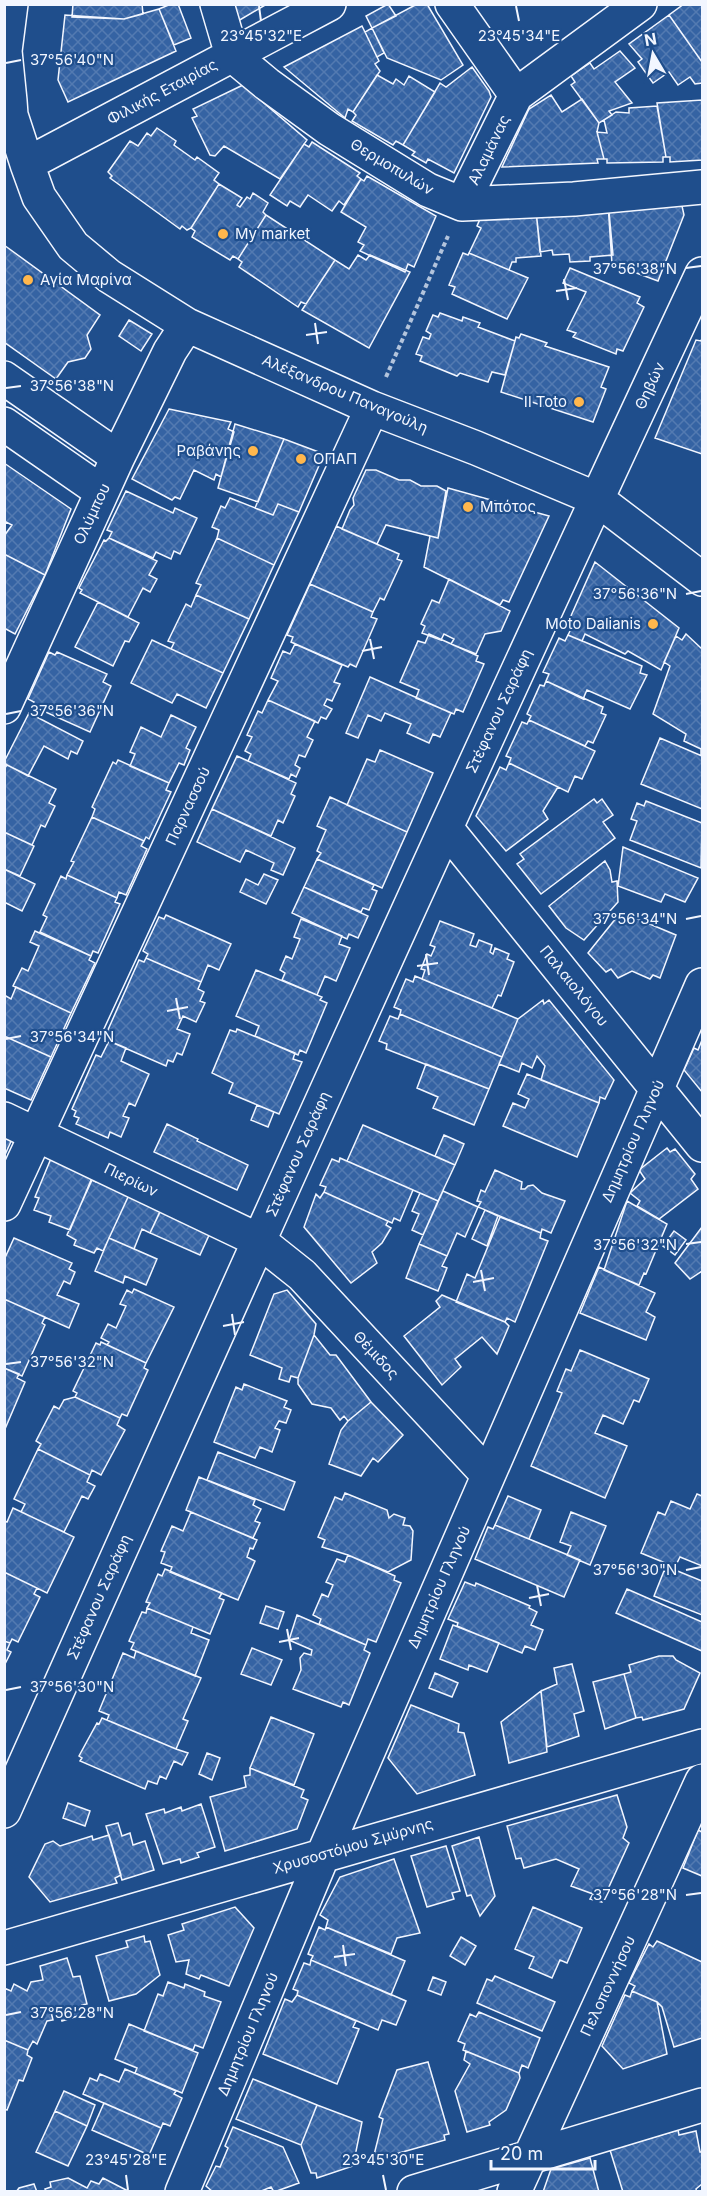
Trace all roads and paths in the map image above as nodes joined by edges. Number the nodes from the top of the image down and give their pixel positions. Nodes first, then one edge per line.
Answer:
1 (11, 4) edge
2 (217, 4) edge
3 (329, 4) edge
4 (452, 4) edge
5 (640, 4) edge
6 (5, 50) edge
7 (232, 55) junction
8 (516, 95) junction
9 (7, 101) edge
10 (27, 164) junction
11 (702, 187) edge
12 (462, 204) junction
13 (702, 274) edge
14 (187, 325) junction
15 (4, 378) edge
16 (372, 408) junction
17 (4, 424) edge
18 (118, 458) junction
19 (102, 492) junction
20 (597, 499) junction
21 (702, 579) edge
22 (14, 658) edge
23 (4, 707) edge
24 (446, 828) junction
25 (702, 985) edge
26 (656, 1088) junction
27 (4, 1119) edge
28 (36, 1134) junction
29 (702, 1145) edge
30 (4, 1204) edge
31 (258, 1240) junction
32 (488, 1475) junction
33 (702, 1746) edge
34 (702, 1781) edge
35 (4, 1811) edge
36 (323, 1855) junction
37 (4, 1948) edge
38 (702, 2105) edge
39 (528, 2157) junction
40 (182, 2192) edge
41 (414, 2192) edge
42 (514, 2192) edge

1 - 6 street, Αλέξανδρου Παναγούλη
2 - 7 street
3 - 7 street, Φιλικής Εταιρίας
4 - 8 street
5 - 8 street
6 - 9 street, Αλέξανδρου Παναγούλη
7 - 10 street, Φιλικής Εταιρίας
7 - 12 street, Θερμοπυλών
8 - 12 street, Αλαμάνας
9 - 10 street, Αλέξανδρου Παναγούλη
10 - 14 street, Αλέξανδρου Παναγούλη
11 - 12 street, Θερμοπυλών
12 - 16 path
13 - 20 street, Θηβών
14 - 16 street, Αλέξανδρου Παναγούλη
14 - 18 street, Ολύμπου
15 - 18 street
16 - 20 street, Αλέξανδρου Παναγούλη
16 - 28 street, Παρνασσού
17 - 19 street
18 - 19 street, Ολύμπου
19 - 22 street, Ολύμπου
20 - 21 street, Αλέξανδρου Παναγούλη
20 - 24 street, Στέφανου Σαράφη
22 - 23 street, Ολύμπου
24 - 26 street, Παλαιολόγου
24 - 31 street, Στέφανου Σαράφη
25 - 26 street, Δημητρίου Γληνού
26 - 29 street, Παλαιολόγου
26 - 32 street, Δημητρίου Γληνού
27 - 28 street, Πιερίων
28 - 30 street, Παρνασσού
28 - 31 street, Πιερίων
31 - 32 street, Θέμιδος
31 - 35 street, Στέφανου Σαράφη
32 - 36 street, Δημητρίου Γληνού
33 - 36 street, Χρυσοστόμου Σμύρνης
34 - 39 street, Πελοποννήσου
36 - 37 street, Χρυσοστόμου Σμύρνης
36 - 40 street, Δημητρίου Γληνού
38 - 39 street
39 - 41 street
39 - 42 street, Πελοποννήσου

